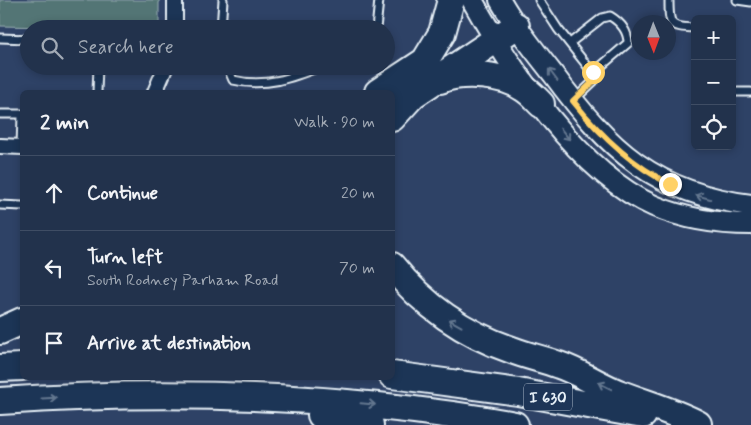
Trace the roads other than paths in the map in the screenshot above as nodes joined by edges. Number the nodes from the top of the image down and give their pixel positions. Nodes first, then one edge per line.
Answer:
1 (175, 0) edge
2 (223, 0) edge
3 (379, 0) edge
4 (451, 0) edge
5 (472, 0) edge
6 (539, 0) edge
7 (669, 0) edge
8 (736, 0) edge
9 (751, 2) edge
10 (175, 20) edge
11 (222, 20) edge
12 (377, 20) edge
13 (501, 21) edge
14 (691, 28) edge
15 (0, 38) edge
16 (20, 39) edge
17 (570, 43) junction
18 (593, 72) junction
19 (425, 73) junction
20 (98, 75) edge
21 (162, 75) edge
22 (231, 75) edge
23 (297, 75) edge
24 (97, 90) edge
25 (156, 90) edge
26 (383, 90) edge
27 (736, 92) edge
28 (751, 92) edge
29 (573, 101) junction
30 (541, 104) junction
31 (0, 114) edge
32 (20, 115) edge
33 (395, 115) edge
34 (0, 146) edge
35 (20, 147) edge
36 (0, 205) edge
37 (751, 205) edge
38 (20, 206) edge
39 (751, 224) edge
40 (395, 269) edge
41 (20, 322) edge
42 (0, 331) edge
43 (20, 367) edge
44 (0, 368) edge
45 (395, 375) edge
46 (226, 397) junction
47 (0, 401) edge
48 (370, 425) edge
49 (515, 425) edge
50 (700, 425) edge

1 - 10 street
2 - 11 lane
3 - 12 lane
4 - 19 highway
5 - 13 main road
6 - 17 lane
7 - 14 lane
8 - 9 lane
13 - 19 highway
29 -> 13 main road
13 - 30 main road
15 - 16 lane
17 - 18 lane
17 - 18 lane
18 - 29 lane
19 - 26 highway
19 - 30 highway
19 - 33 highway
20 - 24 lane
21 - 25 street
22 - 23 lane
27 - 28 lane
37 -> 29 main road
30 -> 39 main road
31 - 32 lane
34 - 35 street
36 - 38 lane
50 -> 40 highway
41 - 42 highway
43 - 44 highway
45 - 50 highway, I 630
47 -> 46 highway, I 630
46 - 48 highway
46 -> 49 highway, I 630

